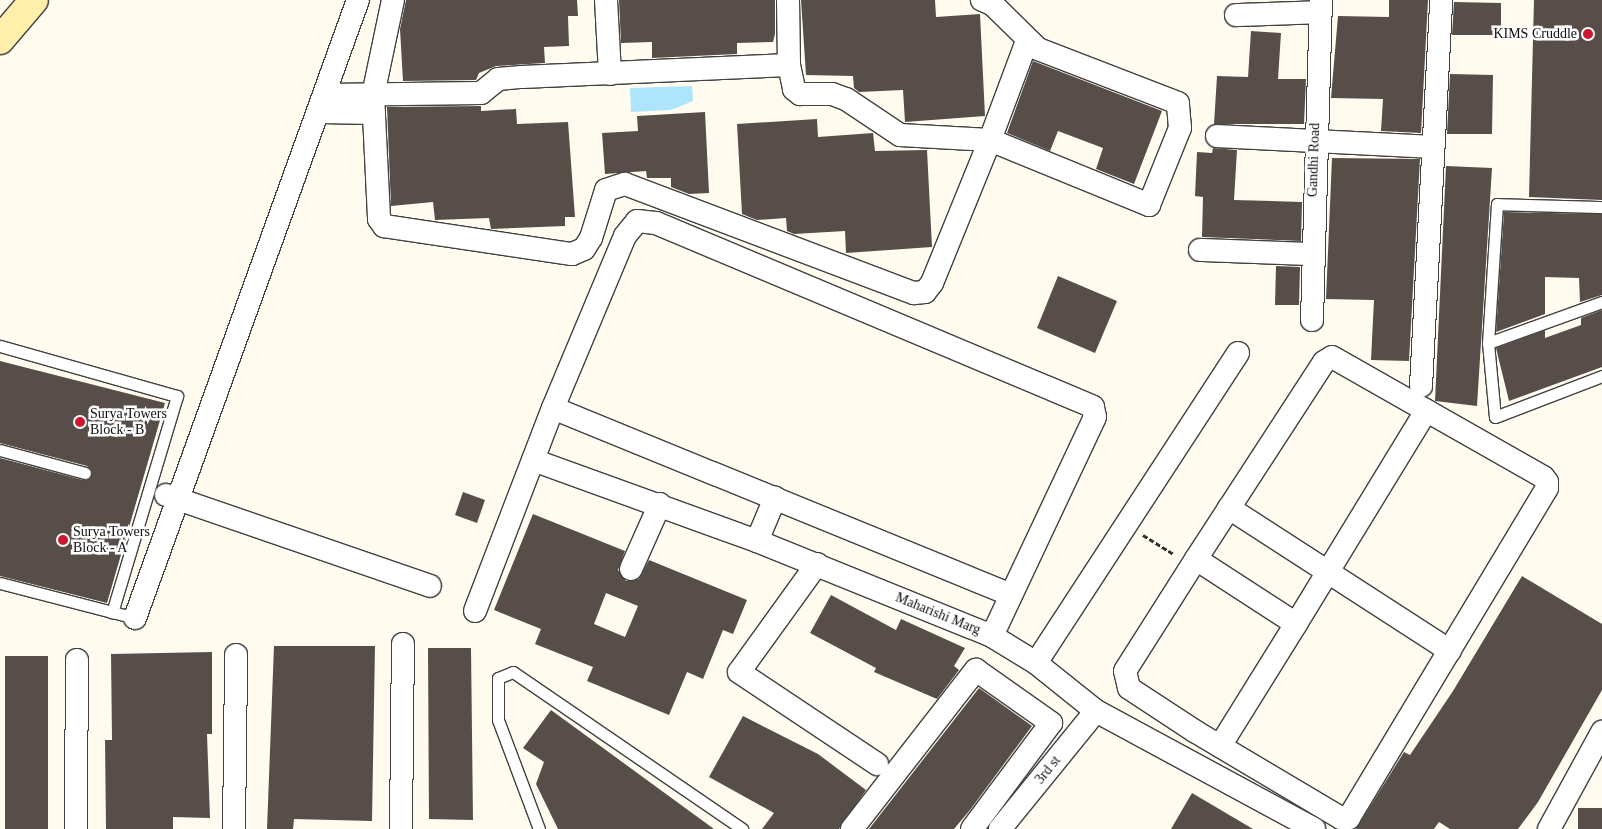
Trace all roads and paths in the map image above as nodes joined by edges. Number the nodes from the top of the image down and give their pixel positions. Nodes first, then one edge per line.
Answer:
1 (34, 0) edge
2 (358, 0) edge
3 (393, 0) edge
4 (606, 0) edge
5 (788, 0) edge
6 (982, 0) edge
7 (1441, 0) edge
8 (1320, 6) edge
9 (1236, 14) dead end
10 (0, 40) edge
11 (1026, 41) junction
12 (789, 65) junction
13 (610, 74) junction
14 (323, 104) junction
15 (373, 104) junction
16 (1217, 136) dead end
17 (990, 140) junction
18 (1315, 141) junction
19 (1433, 147) junction
20 (1602, 207) edge
21 (1200, 250) dead end
22 (1311, 254) junction
23 (1602, 302) edge
24 (1312, 320) dead end
25 (1488, 343) junction
26 (0, 346) edge
27 (1238, 353) dead end
28 (1602, 376) edge
29 (1421, 386) dead end
30 (553, 408) junction
31 (1426, 411) junction
32 (0, 450) edge
33 (533, 460) junction
34 (85, 472) dead end
35 (171, 497) junction
36 (775, 498) junction
37 (660, 504) junction
38 (1229, 508) junction
39 (1144, 536) dead end
40 (757, 541) junction
41 (1194, 562) junction
42 (817, 564) junction
43 (631, 569) dead end
44 (1328, 571) junction
45 (0, 583) edge
46 (430, 586) dead end
47 (1010, 594) junction
48 (475, 611) dead end
49 (112, 612) junction
50 (135, 618) joint
51 (1296, 624) junction
52 (992, 636) junction
53 (403, 644) dead end
54 (1450, 651) junction
55 (236, 655) dead end
56 (77, 660) dead end
57 (1036, 663) junction
58 (1096, 710) junction
59 (1196, 732) junction
60 (1602, 732) edge
61 (1228, 751) junction
62 (1184, 757) junction
63 (877, 764) dead end
64 (1223, 778) junction
65 (1307, 827) edge
66 (76, 829) edge
67 (234, 829) edge
68 (401, 829) edge
69 (539, 829) edge
70 (742, 829) edge
71 (852, 829) edge
72 (972, 829) edge
73 (1000, 829) edge
74 (1549, 829) edge

1 - 10 street
2 - 14 street
3 - 15 street
4 - 13 street
5 - 12 street
6 - 11 street
7 - 19 street
8 - 9 street
8 - 18 street, Gandhi Road
11 - 17 street
11 - 17 street
12 - 13 street
12 - 17 street
13 - 15 street
14 - 15 street
14 - 35 street
15 - 17 street
16 - 18 street
18 - 19 street
18 - 22 street, Gandhi Road
19 - 29 street
20 - 25 lane
21 - 22 street
22 - 24 street, Gandhi Road
23 - 25 lane
25 - 28 lane
26 - 49 lane
27 - 57 street
30 - 33 street
30 - 36 street
30 - 47 street
31 - 38 street
31 - 44 street
31 - 54 street
32 - 34 lane
33 - 37 street, Maharishi Marg
33 - 48 street
35 - 46 street
35 - 50 street
36 - 40 street
36 - 47 street
37 - 40 street, Maharishi Marg
37 - 43 street
38 - 41 street
38 - 44 street
39 - 41 path
40 - 42 street, Maharishi Marg
41 - 51 street
41 - 59 street
42 - 52 street, Maharishi Marg
42 - 63 street
44 - 51 street
44 - 54 street
45 - 49 lane
47 - 52 street
49 - 50 lane
51 - 61 street
52 - 57 street, Maharishi Marg
53 - 68 street
54 - 61 street
55 - 67 street
56 - 66 street
57 - 58 street, Maharishi Marg
58 - 62 street, Maharishi Marg
58 - 73 street, 3rd st
59 - 61 street
59 - 62 street
60 - 74 street
61 - 64 street
62 - 64 street, Maharishi Marg
64 - 65 street, Maharishi Marg
69 - 70 lane
71 - 72 street

